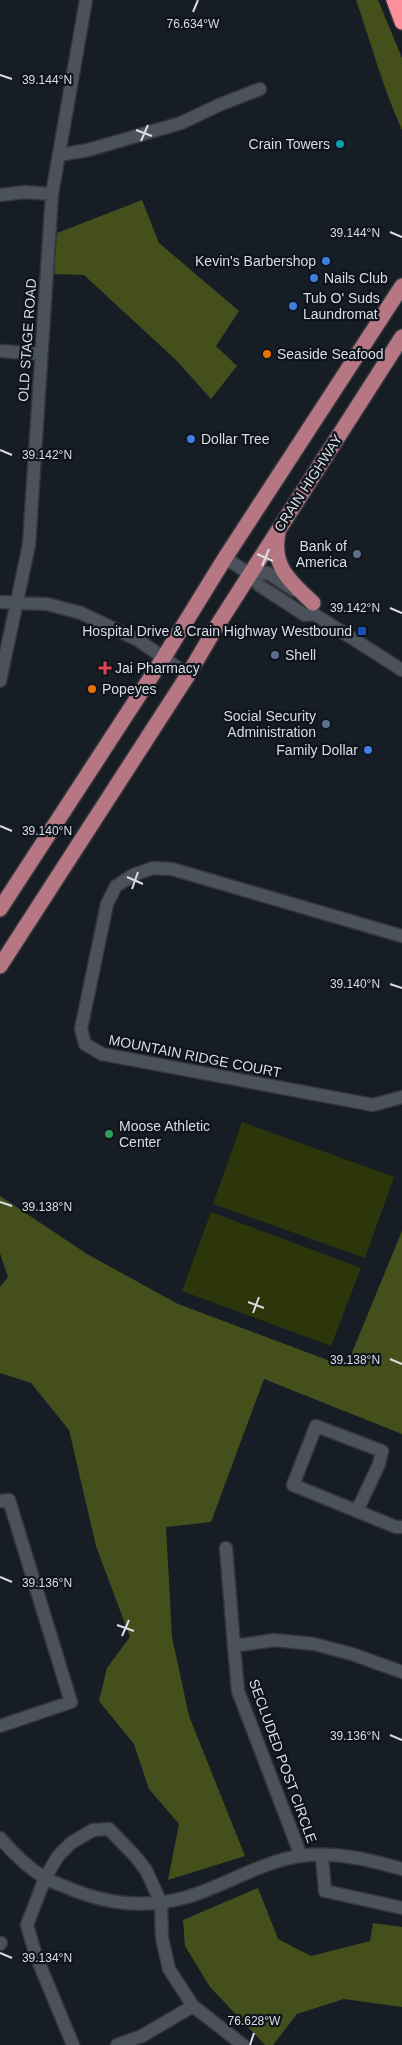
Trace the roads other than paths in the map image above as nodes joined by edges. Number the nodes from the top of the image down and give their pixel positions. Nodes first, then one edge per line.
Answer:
1 (86, 0) edge
2 (394, 0) edge
3 (402, 22) edge
4 (260, 89) dead end
5 (59, 155) junction
6 (52, 194) junction
7 (0, 195) edge
8 (402, 286) edge
9 (402, 337) edge
10 (0, 351) edge
11 (40, 354) junction
12 (279, 528) junction
13 (225, 558) junction
14 (250, 574) junction
15 (0, 602) edge
16 (17, 604) junction
17 (314, 608) junction
18 (164, 657) junction
19 (402, 670) edge
20 (188, 675) junction
21 (0, 681) edge
22 (0, 909) edge
23 (402, 936) edge
24 (0, 966) edge
25 (402, 1097) edge
26 (0, 1501) edge
27 (357, 1511) junction
28 (402, 1527) edge
29 (226, 1548) dead end
30 (234, 1646) junction
31 (402, 1672) edge
32 (0, 1726) edge
33 (0, 1838) edge
34 (301, 1856) junction
35 (322, 1856) junction
36 (402, 1869) edge
37 (45, 1878) junction
38 (161, 1903) junction
39 (402, 1908) edge
40 (193, 2006) junction
41 (73, 2045) edge
42 (117, 2045) edge
43 (243, 2045) edge

1 - 5 street, OLD STAGE ROAD
2 - 3 highway
4 - 5 street
5 - 6 street, OLD STAGE ROAD
6 - 7 street
6 - 11 street, OLD STAGE ROAD
8 - 13 main road, CRAIN HIGHWAY
9 - 12 main road, CRAIN HIGHWAY
10 - 11 street
11 - 16 street, OLD STAGE ROAD
12 - 14 main road, CRAIN HIGHWAY
12 - 17 main road
13 - 14 street
13 - 18 main road, CRAIN HIGHWAY
14 - 17 street
14 - 20 main road, CRAIN HIGHWAY
15 - 16 street
16 - 18 street
16 - 21 street, OLD STAGE ROAD
17 - 19 street
18 - 20 street
18 - 22 main road, CRAIN HIGHWAY
20 - 24 main road, CRAIN HIGHWAY
23 - 25 street, MOUNTAIN RIDGE COURT
26 - 32 street
27 - 27 street
27 - 28 street
29 - 30 street, SECLUDED POST CIRCLE
30 - 31 street
30 - 34 street, SECLUDED POST CIRCLE
33 - 37 street
34 - 35 street
34 - 38 street
35 - 36 street
35 - 39 street
37 - 38 street
37 - 38 street
37 - 41 street
38 - 40 street
40 - 42 street
40 - 43 street

